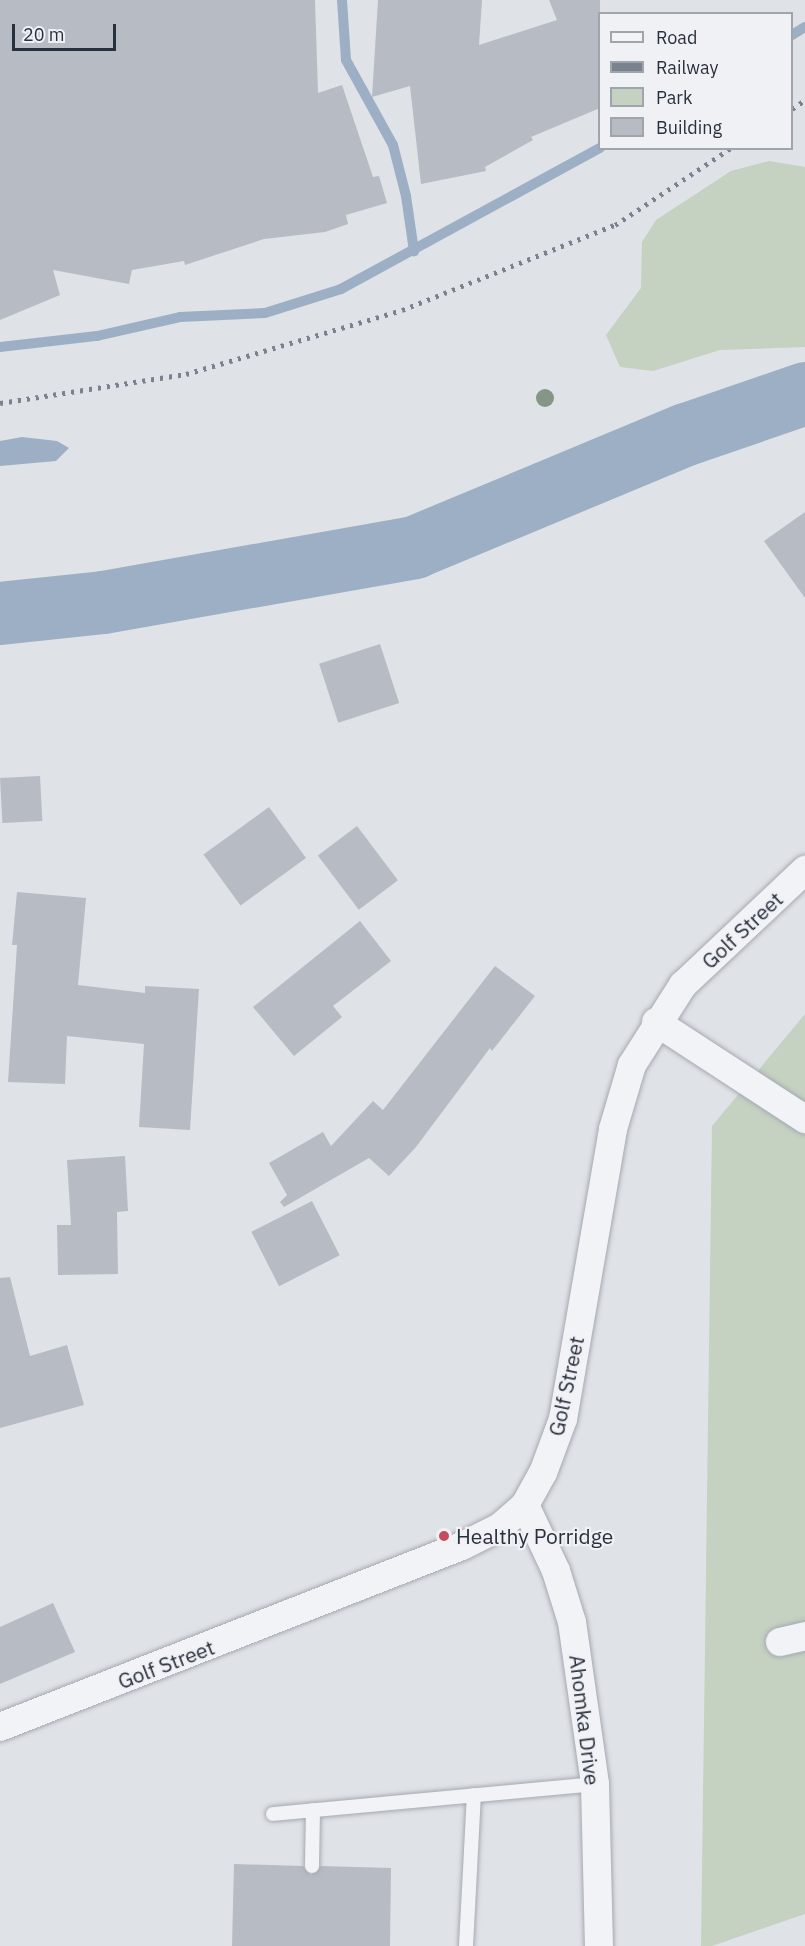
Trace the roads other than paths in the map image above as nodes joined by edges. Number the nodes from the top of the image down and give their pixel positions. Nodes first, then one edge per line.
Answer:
1 (805, 870) edge
2 (656, 1022) junction
3 (805, 1119) edge
4 (525, 1505) junction
5 (0, 1727) edge
6 (595, 1784) junction
7 (474, 1795) junction
8 (313, 1810) junction
9 (273, 1814) dead end
10 (312, 1866) dead end
11 (466, 1946) edge
12 (599, 1946) edge

1 - 2 street, Golf Street
2 - 3 street
2 - 4 street, Golf Street
4 - 5 street, Golf Street
4 - 6 street, Ahomka Drive
6 - 7 lane
6 - 12 street, Ahomka Drive
7 - 8 lane
7 - 11 lane
8 - 9 lane
8 - 10 lane

